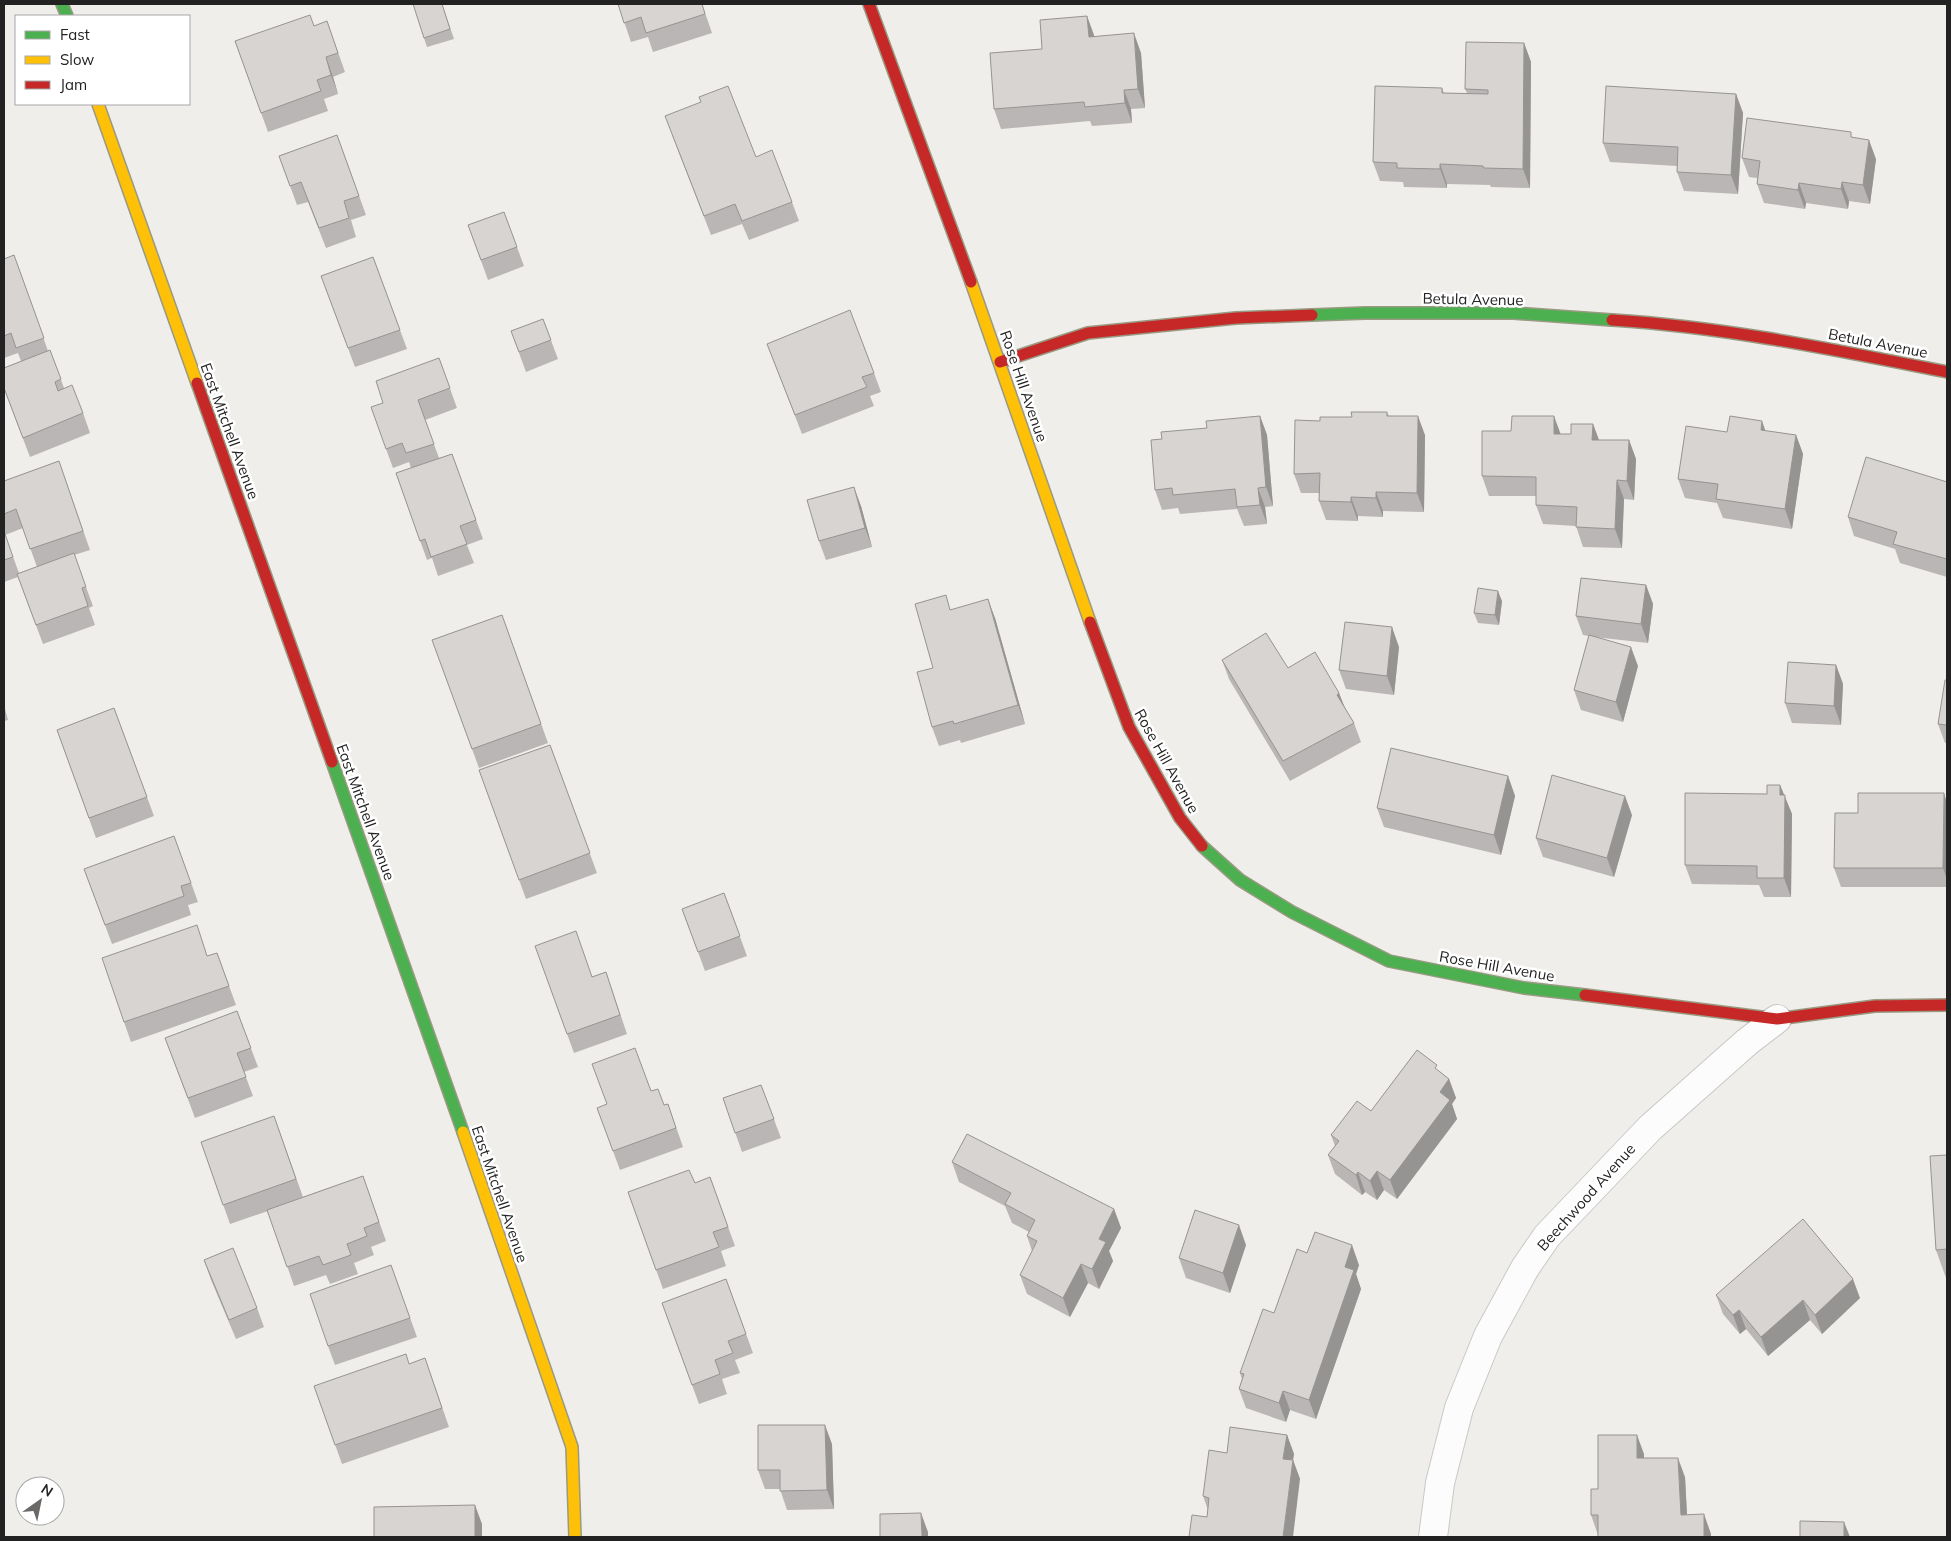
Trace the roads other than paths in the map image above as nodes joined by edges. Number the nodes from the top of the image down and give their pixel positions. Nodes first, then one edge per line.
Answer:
1 (869, 4) edge
2 (98, 105) edge
3 (1000, 362) junction
4 (1947, 372) edge
5 (1947, 1005) edge
6 (1777, 1019) junction
7 (575, 1537) edge
8 (1433, 1537) edge

1 - 3 street, Rose Hill Avenue
2 - 7 street, East Mitchell Avenue
3 - 4 street, Betula Avenue
3 - 6 street, Rose Hill Avenue
5 - 6 street, Rose Hill Avenue
6 - 8 street, Beechwood Avenue

